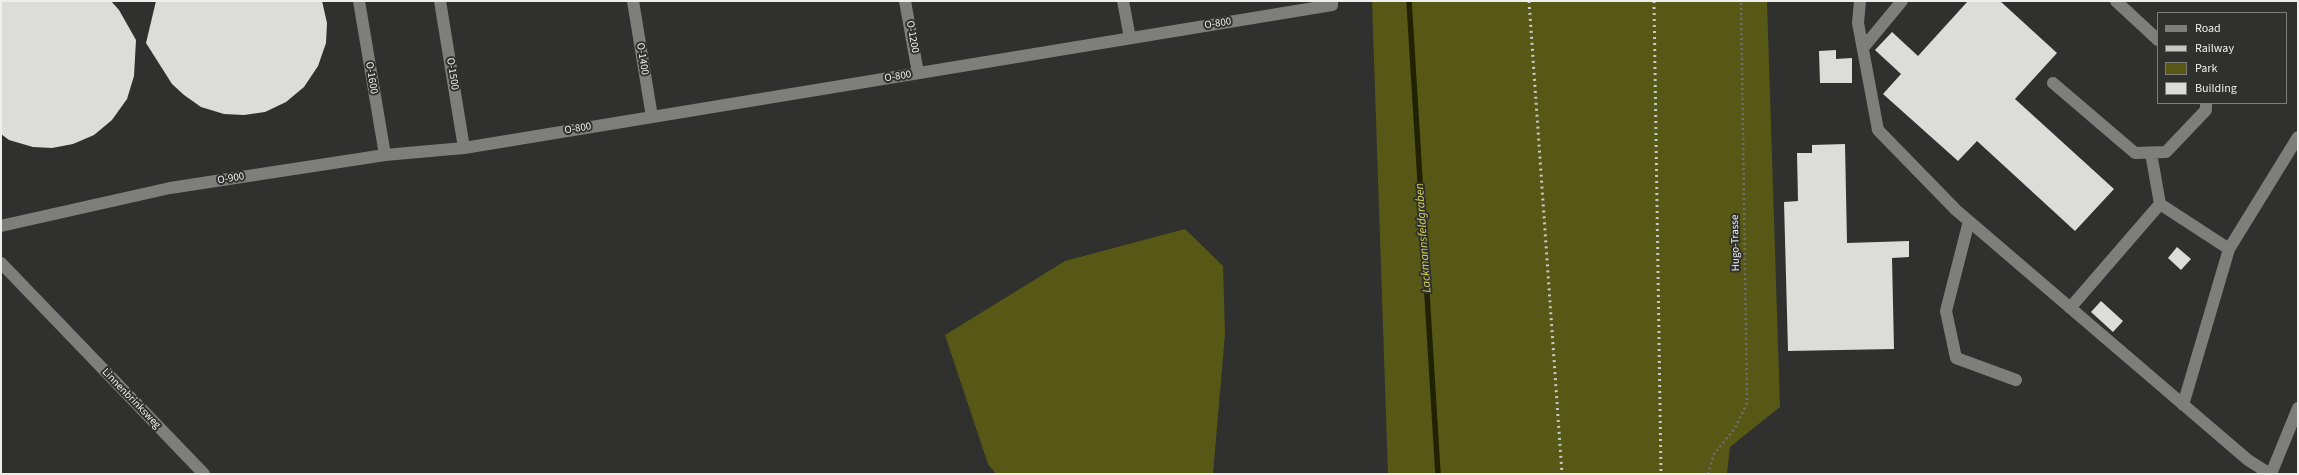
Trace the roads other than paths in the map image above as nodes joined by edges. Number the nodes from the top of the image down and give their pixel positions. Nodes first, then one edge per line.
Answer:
1 (359, 1) edge
2 (440, 1) edge
3 (633, 1) edge
4 (905, 1) edge
5 (1123, 1) edge
6 (1860, 1) edge
7 (1902, 1) edge
8 (2116, 1) edge
9 (1332, 3) edge
10 (1130, 38) junction
11 (2157, 39) edge
12 (1863, 48) junction
13 (918, 73) junction
14 (2053, 83) dead end
15 (2206, 104) edge
16 (652, 117) junction
17 (2298, 137) edge
18 (464, 148) junction
19 (2151, 152) junction
20 (385, 155) junction
21 (2160, 204) junction
22 (1969, 221) junction
23 (1, 226) edge
24 (2229, 249) junction
25 (1, 263) edge
26 (2070, 308) junction
27 (2016, 380) dead end
28 (2183, 405) junction
29 (2298, 408) edge
30 (204, 474) edge
31 (2270, 474) edge

1 - 20 street, O-1600
2 - 18 street, O-1500
3 - 16 street, O-1400
4 - 13 street, O-1200
5 - 10 street
6 - 12 street
7 - 12 street
8 - 11 street
9 - 10 street, O-800
10 - 13 street, O-800
12 - 22 street
13 - 16 street, O-800
14 - 19 street
15 - 19 street
16 - 18 street, O-800
17 - 24 street
18 - 20 street, O-900
19 - 21 street
20 - 23 street, O-900
21 - 24 street
21 - 26 street
22 - 26 street
22 - 27 street
24 - 28 street
25 - 30 street, Linnenbrinksweg
26 - 28 street
28 - 31 street
29 - 31 street

